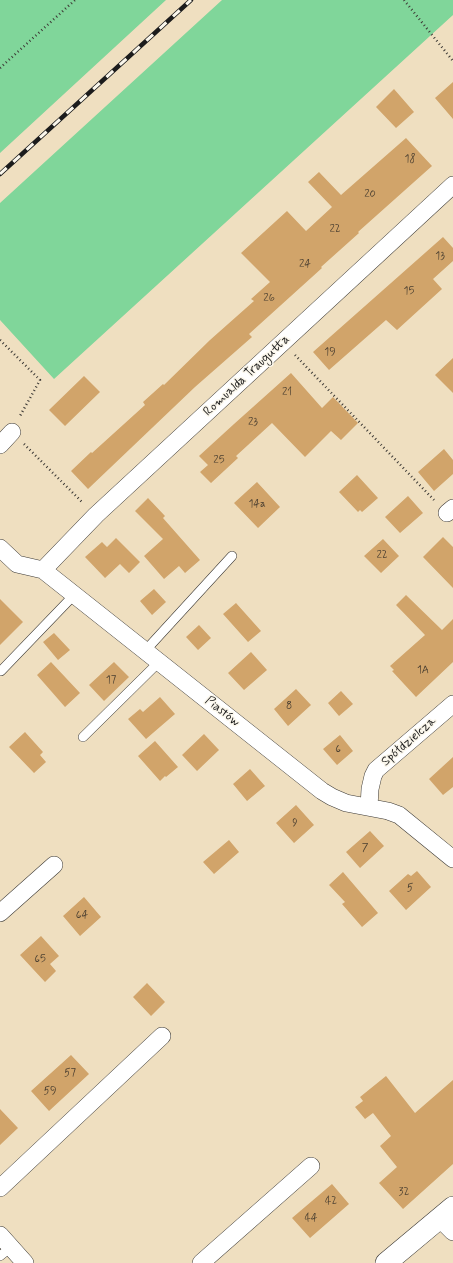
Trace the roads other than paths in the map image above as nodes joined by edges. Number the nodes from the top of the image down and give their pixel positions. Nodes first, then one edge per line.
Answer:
1 (453, 185) edge
2 (12, 432) road end
3 (0, 445) edge
4 (0, 548) edge
5 (232, 556) dead end
6 (43, 570) junction
7 (75, 594) junction
8 (145, 650) junction
9 (159, 662) junction
10 (1, 671) edge
11 (453, 704) edge
12 (83, 737) dead end
13 (369, 807) junction
14 (453, 859) edge
15 (54, 865) dead end
16 (0, 913) edge
17 (162, 1036) dead end
18 (311, 1166) dead end
19 (0, 1188) edge
20 (449, 1219) edge
21 (4, 1246) edge
22 (25, 1263) edge
23 (201, 1263) edge
24 (386, 1263) edge

1 - 6 street, Romualda Traugutta
2 - 3 street
4 - 6 street, Piastów
5 - 8 lane
6 - 7 street, Piastów
7 - 8 street, Piastów
7 - 10 lane
8 - 9 street, Piastów
9 - 12 lane
9 - 13 street, Piastów
11 - 13 street, Spółdzielcza
13 - 14 street, Piastów
15 - 16 street
17 - 19 street
18 - 23 street
20 - 24 street
21 - 22 street

